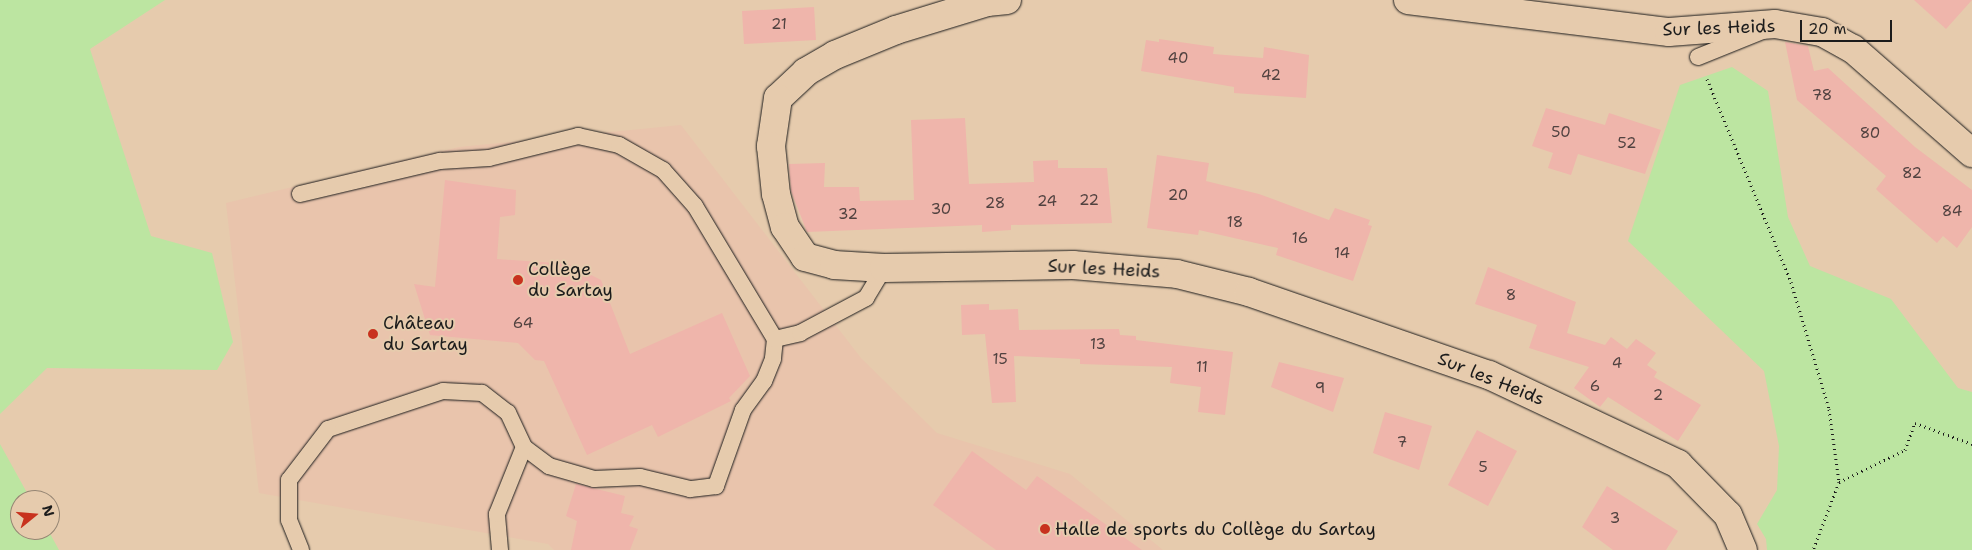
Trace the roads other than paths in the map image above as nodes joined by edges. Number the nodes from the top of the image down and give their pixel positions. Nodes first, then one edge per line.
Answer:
1 (1008, 0) edge
2 (1408, 0) edge
3 (1775, 24) junction
4 (1698, 57) road end
5 (1972, 153) edge
6 (300, 194) dead end
7 (884, 268) junction
8 (775, 339) junction
9 (524, 447) junction
10 (301, 550) edge
11 (500, 550) edge
12 (1743, 550) edge

1 - 7 street, Sur les Heids
2 - 3 street, Sur les Heids
3 - 4 lane
3 - 5 street, Sur les Heids
6 - 8 lane
7 - 8 lane
7 - 12 street, Sur les Heids
8 - 9 lane
9 - 10 lane
9 - 11 lane

